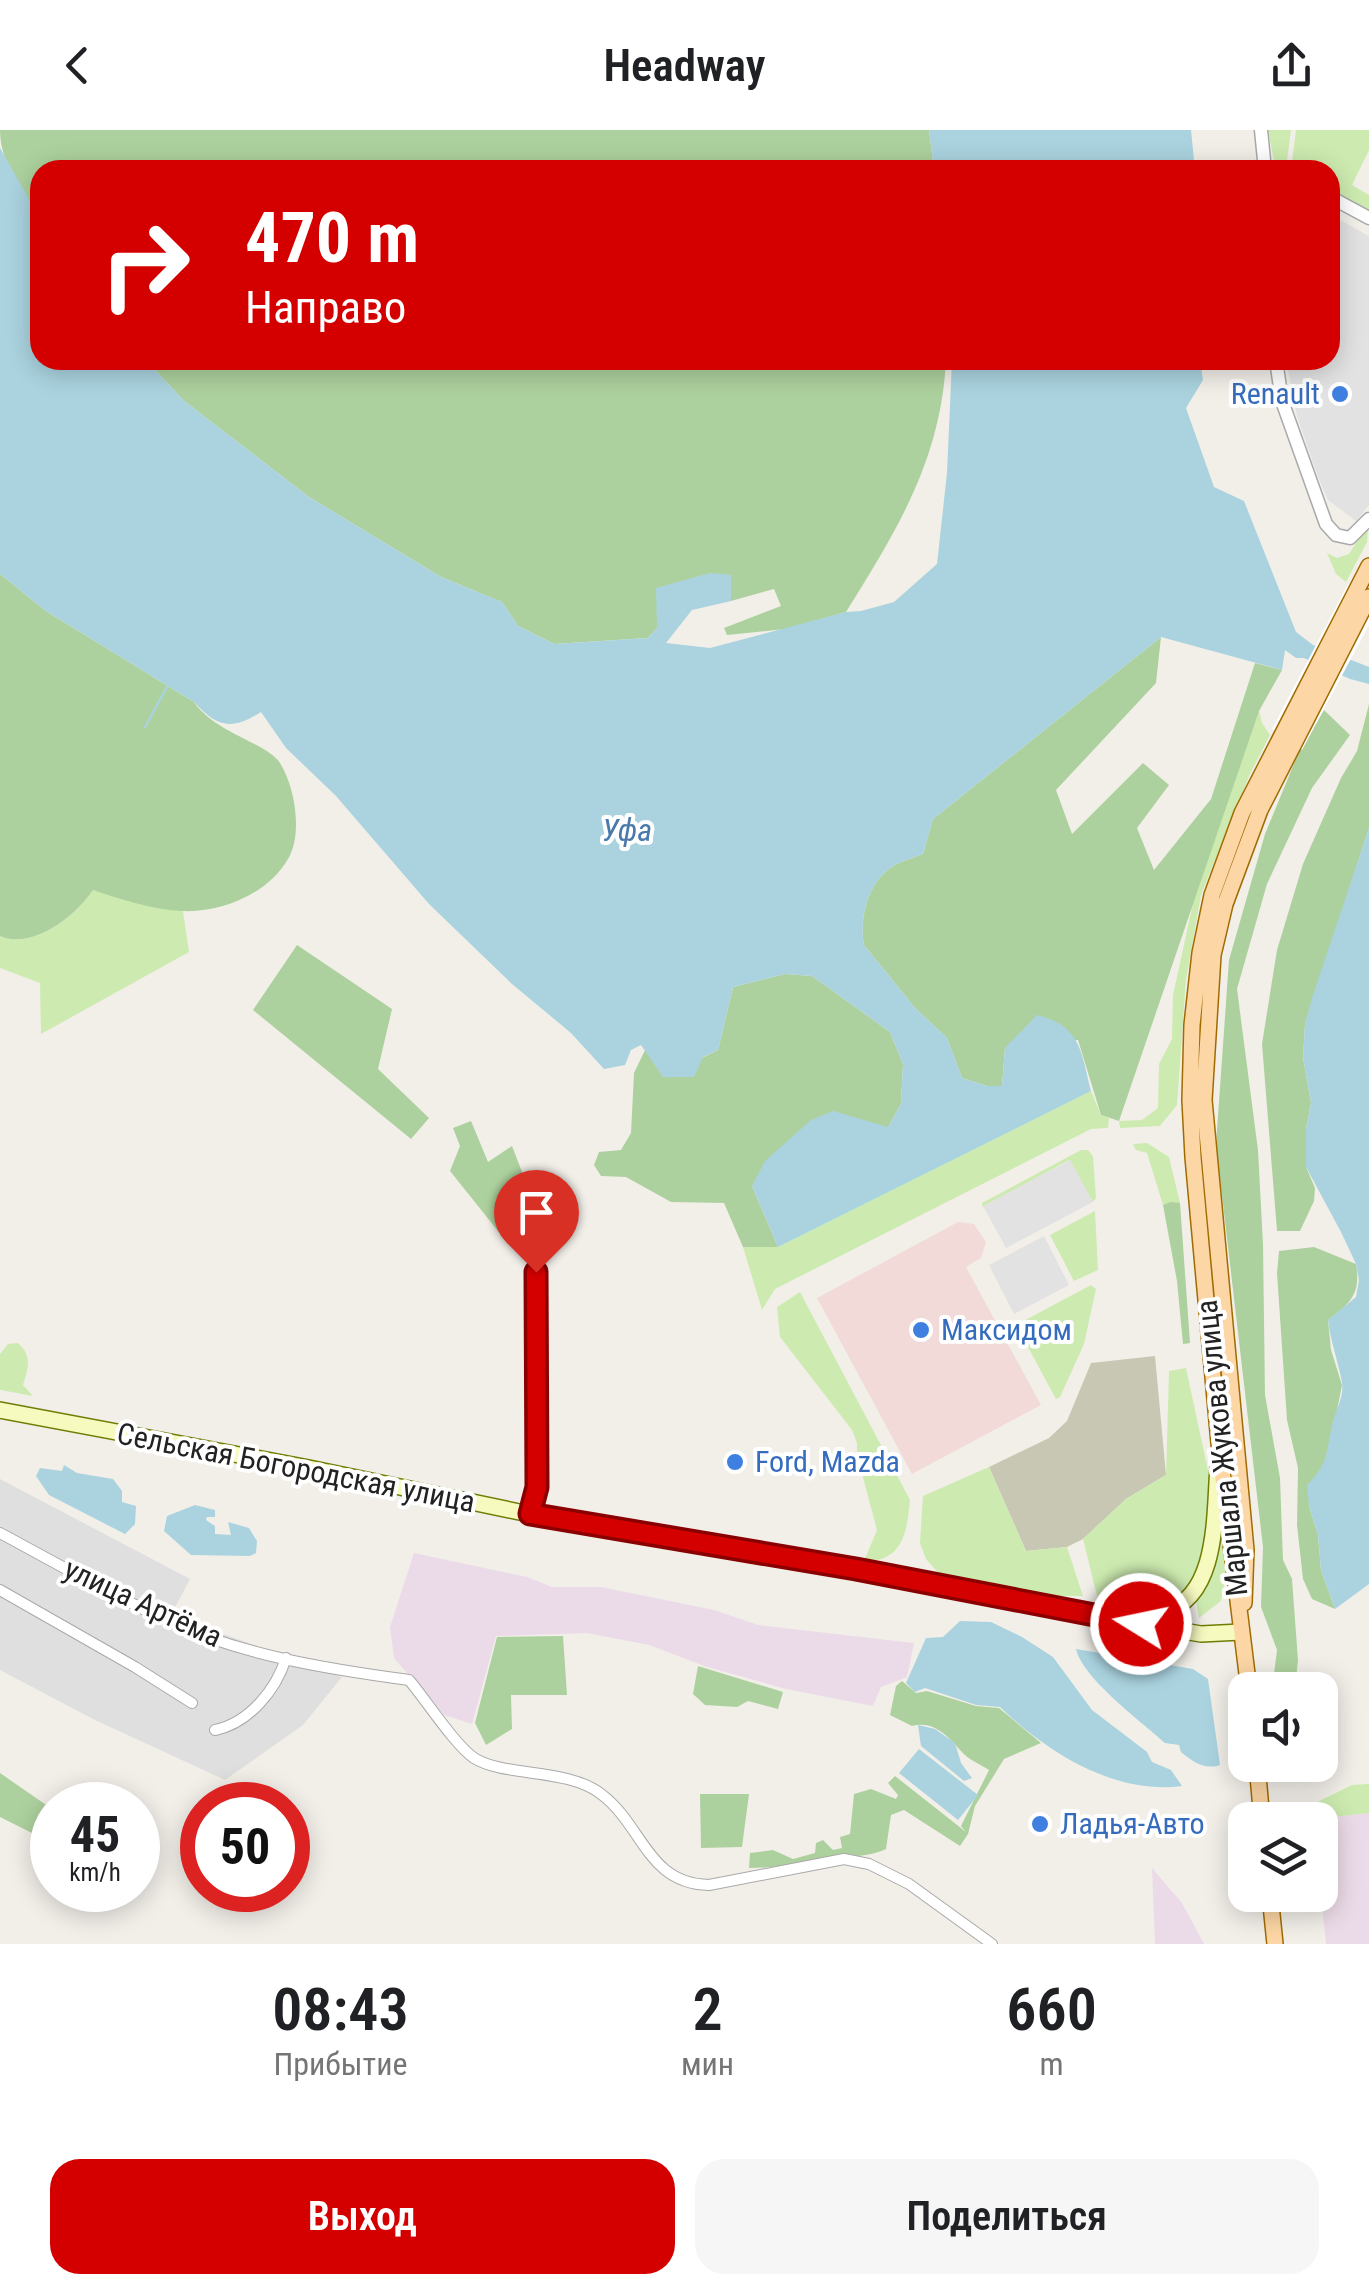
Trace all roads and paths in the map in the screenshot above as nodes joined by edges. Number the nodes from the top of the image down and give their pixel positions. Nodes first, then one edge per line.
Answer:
1 (1261, 130) edge
2 (1265, 160) edge
3 (1340, 202) edge
4 (1369, 218) edge
5 (1277, 370) edge
6 (1369, 519) edge
7 (1369, 566) edge
8 (1363, 593) edge
9 (1286, 739) junction
10 (536, 1272) dead end
11 (0, 1410) edge
12 (1220, 1454) junction
13 (530, 1514) junction
14 (0, 1534) edge
15 (0, 1590) edge
16 (1114, 1619) junction
17 (1241, 1632) junction
18 (286, 1658) junction
19 (1247, 1672) edge
20 (192, 1703) dead end
21 (215, 1730) dead end
22 (1272, 1912) edge
23 (992, 1944) edge
24 (1275, 1944) edge

1 - 2 street
3 - 4 street
5 - 6 street
7 - 8 main road
8 - 9 main road
9 - 12 main road, Маршала Жукова улица
9 - 17 main road, Маршала Жукова улица
10 - 13 street
11 - 13 main road, Сельская Богородская улица
12 - 16 main road
12 - 17 main road, Маршала Жукова улица
13 - 16 main road, Сельская Богородская улица
14 - 18 street, улица Артёма
15 - 20 street
16 - 17 main road, Сельская Богородская улица
17 - 19 main road
18 - 21 street
18 - 23 street, улица Артёма
22 - 24 main road

